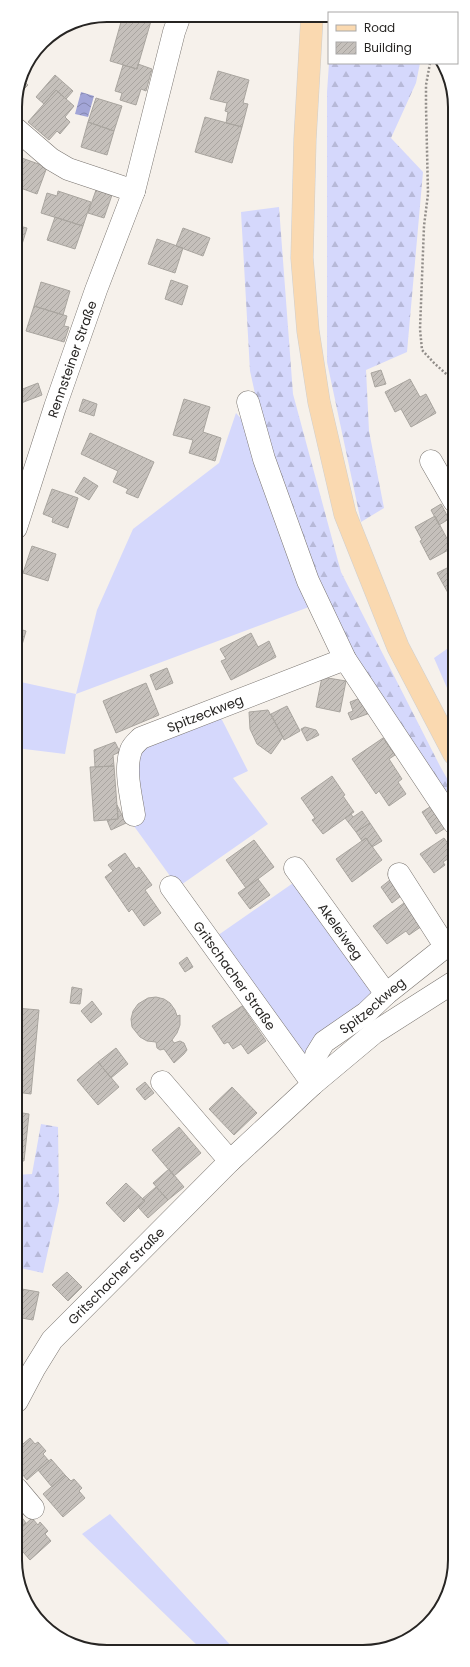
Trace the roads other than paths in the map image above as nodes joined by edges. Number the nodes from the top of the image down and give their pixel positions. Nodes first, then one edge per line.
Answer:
1 (178, 22) edge
2 (312, 22) edge
3 (22, 134) edge
4 (134, 192) junction
5 (248, 402) dead end
6 (431, 461) dead end
7 (448, 491) edge
8 (22, 510) edge
9 (345, 659) junction
10 (448, 743) edge
11 (448, 814) edge
12 (134, 815) dead end
13 (295, 868) dead end
14 (399, 874) dead end
15 (170, 887) dead end
16 (448, 942) edge
17 (448, 944) edge
18 (448, 986) edge
19 (386, 994) junction
20 (162, 1082) dead end
21 (313, 1084) junction
22 (230, 1161) junction
23 (22, 1390) edge
24 (22, 1495) edge
25 (33, 1508) dead end

1 - 4 street, Rennsteiner Straße
2 - 10 main road
3 - 4 street
4 - 8 street, Rennsteiner Straße
5 - 9 street
6 - 7 street
9 - 11 street
9 - 12 street, Spitzeckweg
13 - 19 street, Akeleiweg
14 - 16 street
15 - 21 street, Gritschacher Straße
17 - 19 street, Spitzeckweg
18 - 21 street, Gritschacher Straße
19 - 21 street, Spitzeckweg
20 - 22 street
21 - 22 street, Gritschacher Straße
22 - 23 street, Gritschacher Straße
24 - 25 street

